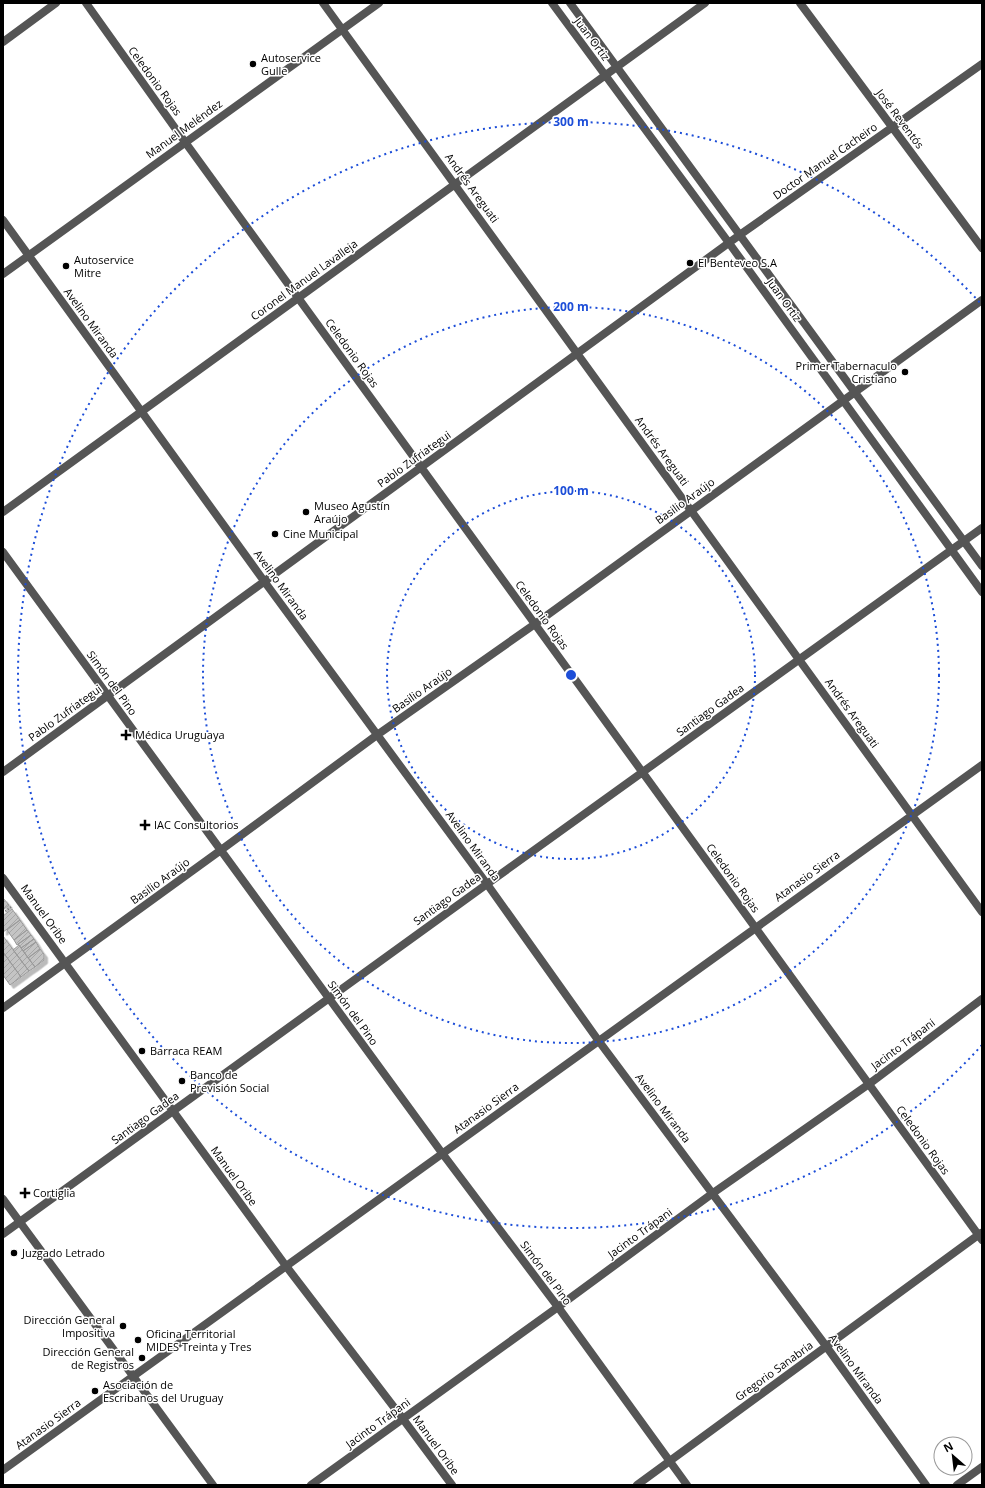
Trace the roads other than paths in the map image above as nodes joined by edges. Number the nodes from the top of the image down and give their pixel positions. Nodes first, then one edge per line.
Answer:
1 (56, 3) edge
2 (86, 3) edge
3 (323, 3) edge
4 (379, 3) edge
5 (552, 3) edge
6 (570, 3) edge
7 (705, 3) edge
8 (800, 3) edge
9 (342, 29) junction
10 (3, 42) edge
11 (982, 64) edge
12 (617, 67) junction
13 (605, 75) junction
14 (892, 127) junction
15 (186, 142) junction
16 (455, 184) junction
17 (3, 220) edge
18 (741, 234) junction
19 (729, 243) junction
20 (982, 248) edge
21 (29, 255) junction
22 (3, 274) edge
23 (298, 298) junction
24 (982, 300) edge
25 (577, 354) junction
26 (855, 392) junction
27 (843, 401) junction
28 (141, 411) junction
29 (421, 467) junction
30 (691, 510) junction
31 (3, 512) edge
32 (982, 528) edge
33 (963, 541) junction
34 (951, 550) junction
35 (3, 552) edge
36 (982, 566) edge
37 (264, 581) junction
38 (982, 592) edge
39 (535, 624) junction
40 (799, 660) junction
41 (108, 695) junction
42 (377, 735) junction
43 (982, 765) edge
44 (3, 772) edge
45 (643, 772) junction
46 (912, 814) junction
47 (221, 850) junction
48 (3, 878) edge
49 (487, 884) junction
50 (982, 912) edge
51 (755, 927) junction
52 (66, 963) junction
53 (329, 999) junction
54 (982, 999) edge
55 (3, 1008) edge
56 (598, 1040) junction
57 (868, 1084) junction
58 (173, 1111) junction
59 (442, 1153) junction
60 (713, 1193) junction
61 (3, 1199) edge
62 (20, 1222) junction
63 (3, 1234) edge
64 (981, 1236) edge
65 (286, 1266) junction
66 (558, 1307) junction
67 (826, 1346) junction
68 (133, 1376) junction
69 (403, 1419) junction
70 (670, 1461) junction
71 (982, 1467) edge
72 (3, 1470) edge
73 (213, 1485) edge
74 (311, 1485) edge
75 (452, 1485) edge
76 (637, 1485) edge
77 (687, 1485) edge
78 (926, 1485) edge
79 (957, 1485) edge

1 - 10 street
2 - 15 street, Celedonio Rojas
3 - 9 street, Andrés Areguati
4 - 9 street, Manuel Meléndez
5 - 13 street, Juan Ortiz
6 - 12 street, Juan Ortiz
7 - 12 street, Coronel Manuel Lavalleja
8 - 14 street, José Reventós
9 - 15 street, Manuel Meléndez
9 - 16 street, Andrés Areguati
11 - 14 street, Doctor Manuel Cacheiro
12 - 13 street, Coronel Manuel Lavalleja
12 - 18 street, Juan Ortiz
13 - 16 street, Coronel Manuel Lavalleja
13 - 19 street, Juan Ortiz
14 - 18 street, Doctor Manuel Cacheiro
14 - 20 street, José Reventós
15 - 21 street, Manuel Meléndez
15 - 23 street, Celedonio Rojas
16 - 23 street, Coronel Manuel Lavalleja
16 - 25 street, Andrés Areguati
17 - 21 street, Avelino Miranda
18 - 19 street, Pablo Zufriategui
18 - 26 street, Juan Ortiz
19 - 25 street, Pablo Zufriategui
19 - 27 street, Juan Ortiz
21 - 22 street, Manuel Meléndez
21 - 28 street, Avelino Miranda
23 - 28 street, Coronel Manuel Lavalleja
23 - 29 street, Celedonio Rojas
24 - 26 street, Basilio Araújo
25 - 29 street, Pablo Zufriategui
25 - 30 street, Andrés Areguati
26 - 27 street, Basilio Araújo
26 - 33 street, Juan Ortiz
27 - 30 street, Basilio Araújo
27 - 34 street, Juan Ortiz
28 - 31 street, Coronel Manuel Lavalleja
28 - 37 street, Avelino Miranda
29 - 37 street, Pablo Zufriategui
29 - 39 street, Celedonio Rojas
30 - 39 street, Basilio Araújo
30 - 40 street, Andrés Areguati
32 - 33 street, Santiago Gadea
33 - 34 street, Santiago Gadea
33 - 36 street, Juan Ortiz
34 - 38 street, Juan Ortiz
34 - 40 street, Santiago Gadea
35 - 41 street, Simón del Pino
37 - 41 street, Pablo Zufriategui
37 - 42 street, Avelino Miranda
39 - 42 street, Basilio Araújo
39 - 45 street, Celedonio Rojas
40 - 45 street, Santiago Gadea
40 - 46 street, Andrés Areguati
41 - 44 street, Pablo Zufriategui
41 - 47 street, Simón del Pino
42 - 47 street, Basilio Araújo
42 - 49 street, Avelino Miranda
43 - 46 street, Atanasio Sierra
45 - 49 street, Santiago Gadea
45 - 51 street, Celedonio Rojas
46 - 50 street, Andrés Areguati
46 - 51 street, Atanasio Sierra
47 - 52 street, Basilio Araújo
47 - 53 street, Simón del Pino
48 - 52 street, Manuel Oribe
49 - 53 street, Santiago Gadea
49 - 56 street, Avelino Miranda
51 - 56 street, Atanasio Sierra
51 - 57 street, Celedonio Rojas
52 - 55 street, Basilio Araújo
52 - 58 street, Manuel Oribe
53 - 58 street, Santiago Gadea
53 - 59 street, Simón del Pino
54 - 57 street, Jacinto Trápani
56 - 59 street, Atanasio Sierra
56 - 60 street, Avelino Miranda
57 - 60 street, Jacinto Trápani
57 - 64 street, Celedonio Rojas
58 - 62 street, Santiago Gadea
58 - 65 street, Manuel Oribe
59 - 65 street, Atanasio Sierra
59 - 66 street, Simón del Pino
60 - 66 street, Jacinto Trápani
60 - 67 street, Avelino Miranda
61 - 62 street
62 - 63 street, Santiago Gadea
62 - 68 street
64 - 67 street, Gregorio Sanabria
65 - 68 street, Atanasio Sierra
65 - 69 street, Manuel Oribe
66 - 69 street, Jacinto Trápani
66 - 70 street, Simón del Pino
67 - 70 street, Gregorio Sanabria
67 - 78 street, Avelino Miranda
68 - 72 street, Atanasio Sierra
68 - 73 street
69 - 74 street, Jacinto Trápani
69 - 75 street, Manuel Oribe
70 - 76 street, Gregorio Sanabria
70 - 77 street, Simón del Pino
71 - 79 street

